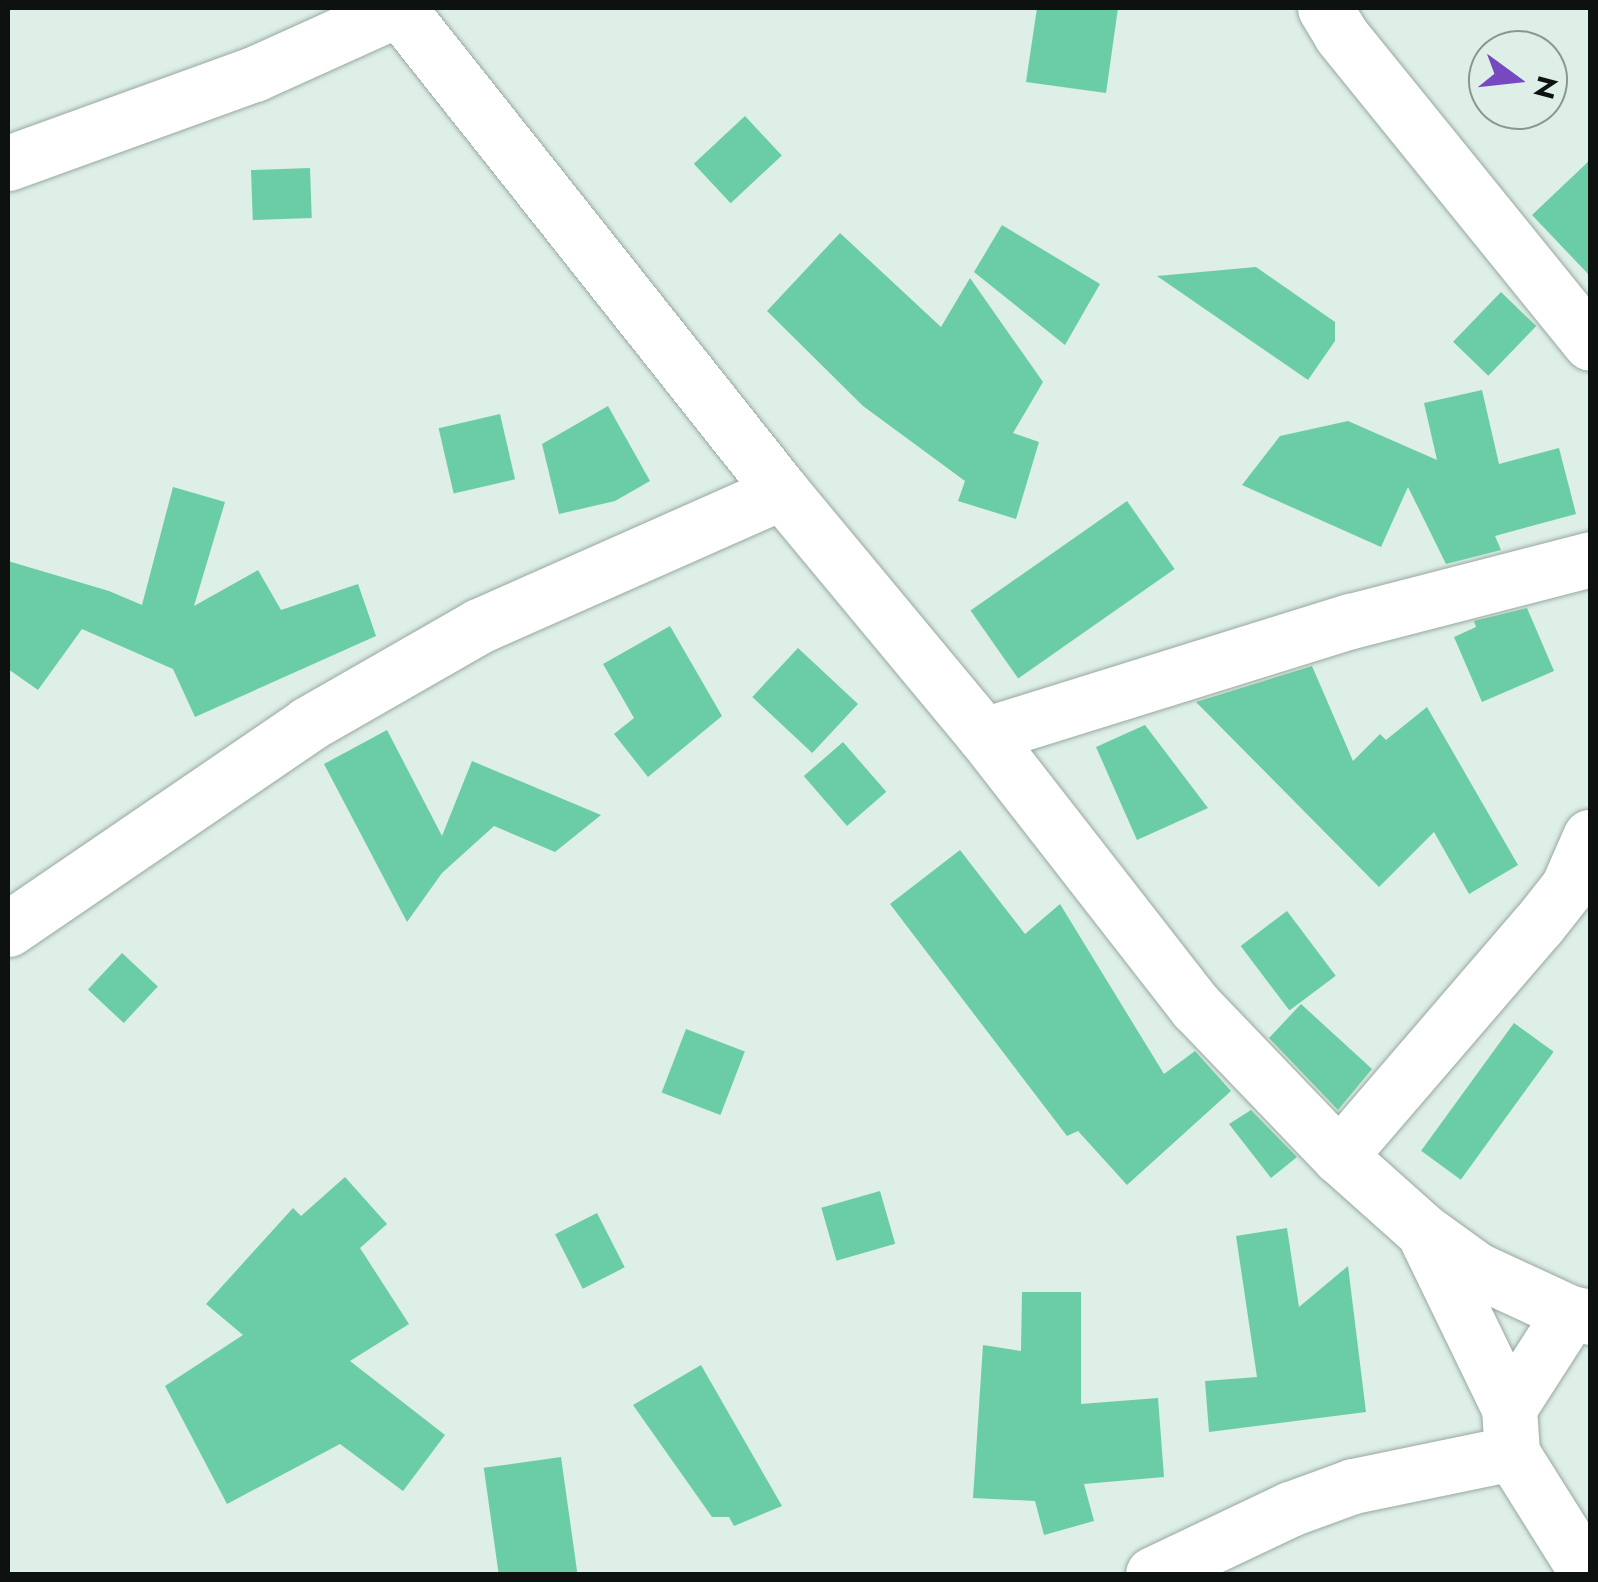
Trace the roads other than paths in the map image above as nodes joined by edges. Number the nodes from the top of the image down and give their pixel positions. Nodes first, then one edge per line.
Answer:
1 (399, 8) edge
2 (1325, 8) edge
3 (8, 163) edge
4 (1590, 342) edge
5 (782, 492) junction
6 (1590, 559) edge
7 (984, 735) junction
8 (1590, 838) edge
9 (8, 929) edge
10 (1339, 1156) junction
11 (1423, 1231) junction
12 (1580, 1315) edge
13 (1510, 1431) junction
14 (1153, 1574) edge
15 (1588, 1574) edge

1 - 3 street
1 - 5 street
2 - 4 street
5 - 7 street
5 - 9 street
6 - 7 street
7 - 10 street
8 - 10 street
10 - 11 street
11 - 12 street
11 - 13 street
12 - 13 street
13 - 14 street
13 - 15 street

